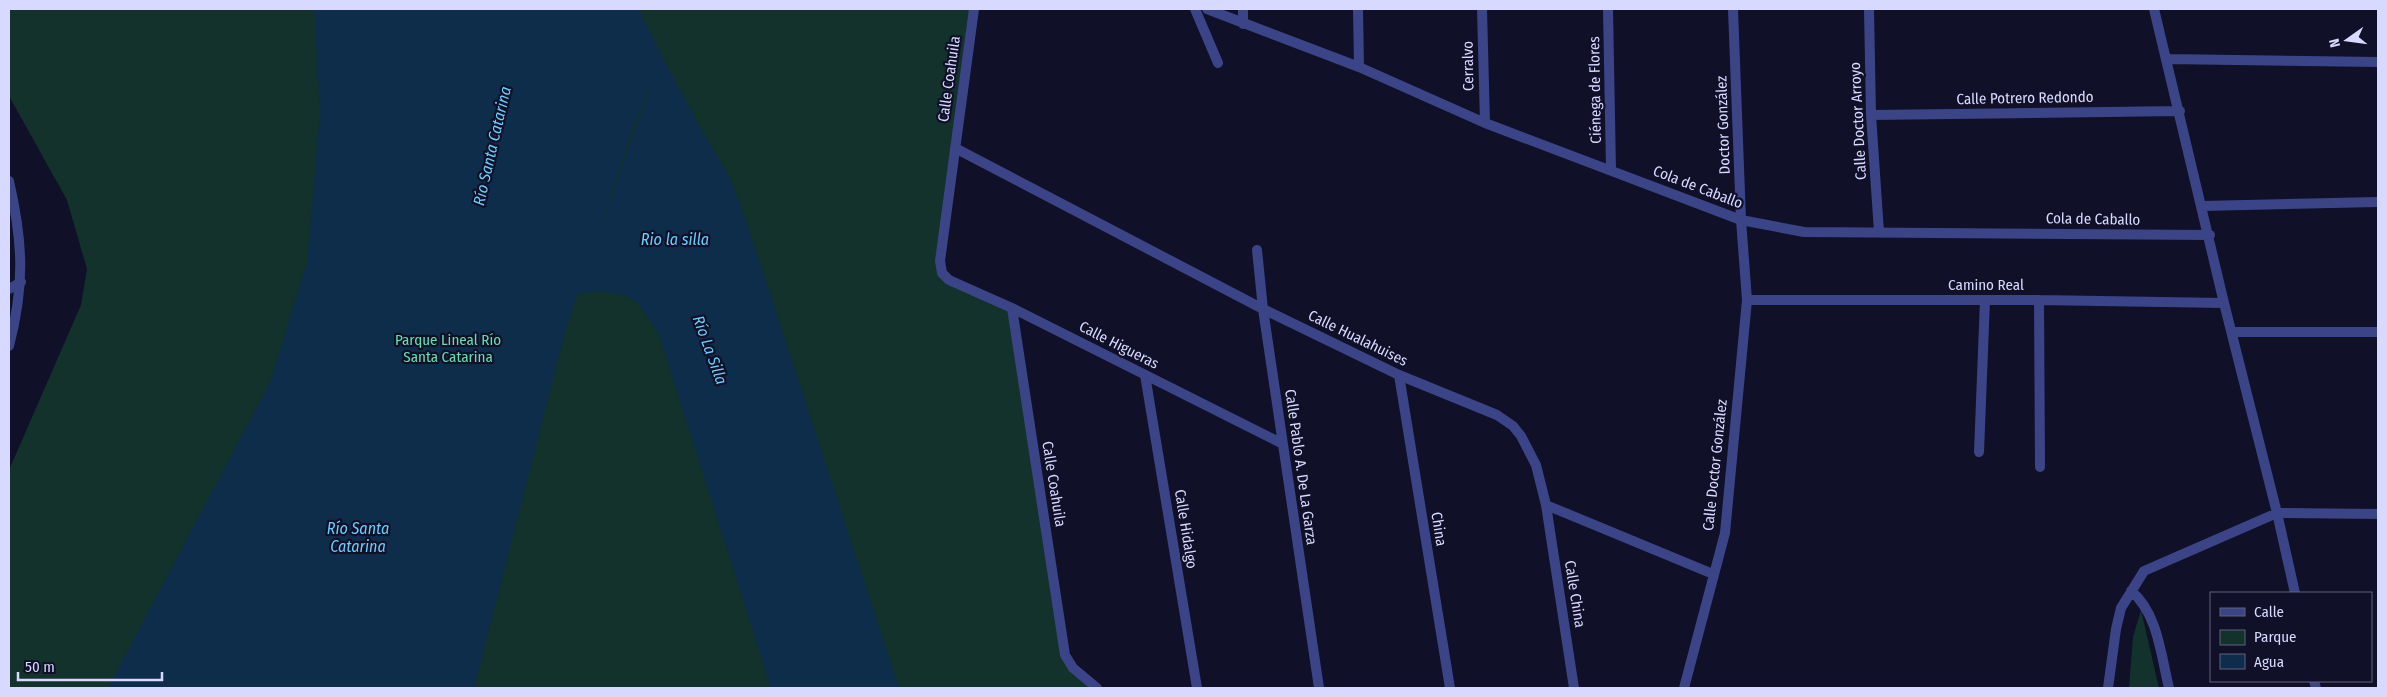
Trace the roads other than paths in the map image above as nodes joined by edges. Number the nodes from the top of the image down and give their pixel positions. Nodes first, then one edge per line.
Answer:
1 (974, 9) edge
2 (1195, 9) edge
3 (1207, 9) edge
4 (1242, 9) edge
5 (1358, 9) edge
6 (1482, 9) edge
7 (1608, 9) edge
8 (1734, 9) edge
9 (1869, 9) edge
10 (2154, 9) edge
11 (1243, 24) junction
12 (2166, 59) junction
13 (2378, 62) edge
14 (1218, 63) dead end
15 (1359, 67) junction
16 (2180, 111) junction
17 (1871, 115) junction
18 (1485, 123) junction
19 (956, 148) junction
20 (1611, 170) junction
21 (9, 181) edge
22 (2378, 202) edge
23 (2202, 206) junction
24 (1741, 220) junction
25 (1879, 232) junction
26 (2210, 235) junction
27 (1257, 250) dead end
28 (942, 273) joint
29 (21, 282) junction
30 (9, 289) edge
31 (1747, 300) junction
32 (1985, 300) junction
33 (2039, 300) junction
34 (2224, 303) junction
35 (1012, 308) junction
36 (1263, 308) junction
37 (2233, 332) junction
38 (2378, 332) edge
39 (9, 346) edge
40 (1145, 375) junction
41 (1399, 375) junction
42 (1283, 444) junction
43 (1979, 452) dead end
44 (2040, 467) dead end
45 (1546, 505) junction
46 (2277, 513) junction
47 (2378, 514) edge
48 (1713, 574) junction
49 (2131, 591) junction
50 (2295, 592) edge
51 (1097, 688) edge
52 (1197, 688) edge
53 (1319, 688) edge
54 (1450, 688) edge
55 (1574, 688) edge
56 (1684, 688) edge
57 (2108, 688) edge
58 (2169, 688) edge

1 - 19 street, Calle Coahuila
2 - 14 street
3 - 11 street, Cola de Caballo
4 - 11 street
5 - 15 street
6 - 18 street, Cerralvo
7 - 20 street, Ciénega de Flores
8 - 24 street, Doctor González
9 - 17 street, Calle Doctor Arroyo
10 - 12 street
11 - 15 street, Cola de Caballo
12 - 13 street
12 - 16 street
15 - 18 street, Cola de Caballo
16 - 17 street, Calle Potrero Redondo
16 - 23 street
17 - 25 street, Calle Doctor Arroyo
18 - 20 street, Cola de Caballo
19 - 28 street, Calle Coahuila
19 - 36 street, Calle Hualahuises
20 - 24 street, Cola de Caballo
21 - 29 street
22 - 23 street
23 - 26 street
24 - 25 street, Cola de Caballo
24 - 31 street, Doctor González
25 - 26 street, Cola de Caballo
26 - 34 street
27 - 36 street, Calle Pablo A. De La Garza
28 - 35 street, Calle Higueras
29 - 30 street
29 - 39 street
31 - 32 street, Camino Real
31 - 48 street, Calle Doctor González
32 - 33 street, Camino Real
32 - 43 street
33 - 34 street, Camino Real
33 - 44 street
34 - 37 street
35 - 40 street, Calle Higueras
35 - 51 street, Calle Coahuila
36 - 41 street, Calle Hualahuises
36 - 42 street, Calle Pablo A. De La Garza
37 - 38 street
37 - 46 street
40 - 42 street, Calle Higueras
40 - 52 street, Calle Hidalgo
41 - 45 street, Calle Hualahuises
41 - 54 street, China
42 - 53 street, Calle Pablo A. De La Garza
45 - 48 street
45 - 55 street, Calle China
46 - 47 street
46 - 49 street
46 - 50 street
48 - 56 street, Calle Doctor González
49 - 57 street
49 - 58 street

